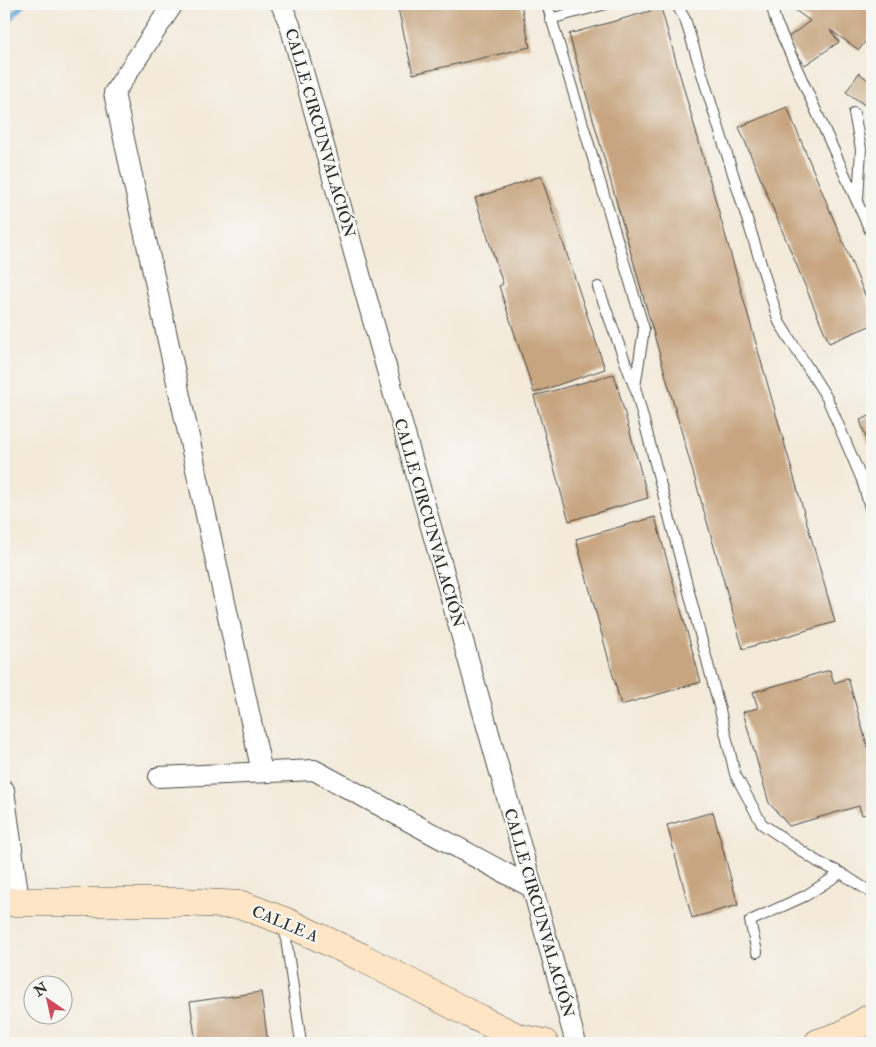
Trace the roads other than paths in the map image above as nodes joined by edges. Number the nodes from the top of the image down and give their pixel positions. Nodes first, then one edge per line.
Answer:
1 (173, 4) edge
2 (281, 4) edge
3 (547, 4) edge
4 (606, 4) edge
5 (676, 4) edge
6 (771, 4) edge
7 (550, 19) junction
8 (854, 113) dead end
9 (858, 203) junction
10 (872, 235) edge
11 (598, 287) dead end
12 (635, 387) junction
13 (872, 515) edge
14 (262, 772) junction
15 (160, 777) dead end
16 (4, 790) edge
17 (841, 873) junction
18 (531, 887) junction
19 (872, 893) edge
20 (12, 901) edge
21 (284, 921) junction
22 (757, 952) dead end
23 (872, 1017) edge
24 (834, 1040) edge
25 (301, 1043) edge
26 (544, 1043) edge
27 (576, 1043) edge

1 - 14 street
2 - 18 street, CALLE CIRCUNVALACIÓN
3 - 7 lane
4 - 7 lane
5 - 13 lane
6 - 9 lane
7 - 12 lane
8 - 9 lane
9 - 10 lane
11 - 12 lane
12 - 17 lane
14 - 15 street
14 - 18 street
16 - 20 street
17 - 19 lane
17 - 22 lane
18 - 27 street, CALLE CIRCUNVALACIÓN
20 - 21 street, CALLE A
21 - 25 lane
21 - 26 street, CALLE A
23 - 24 street

